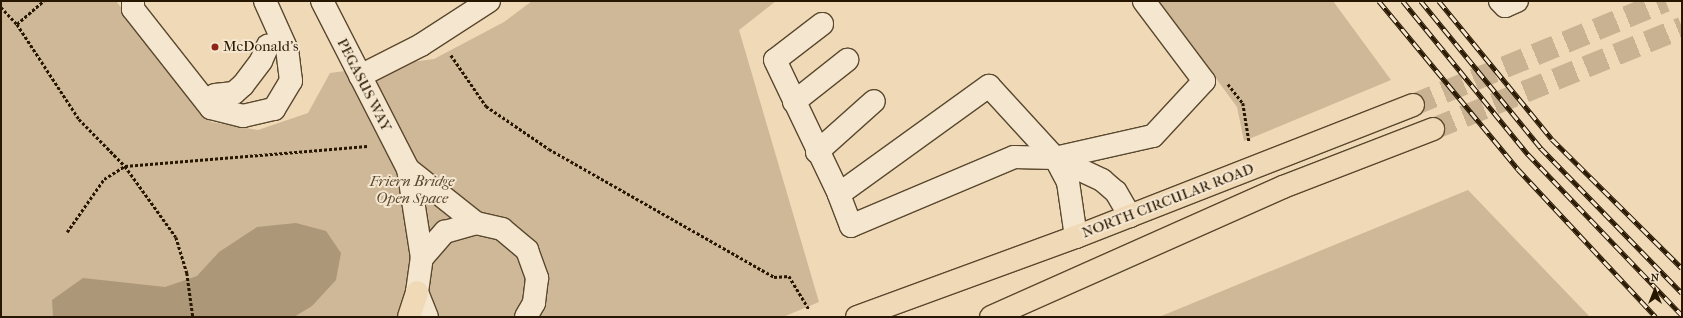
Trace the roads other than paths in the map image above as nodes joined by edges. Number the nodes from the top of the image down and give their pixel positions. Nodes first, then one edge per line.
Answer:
1 (133, 1) edge
2 (265, 1) edge
3 (322, 1) edge
4 (489, 1) edge
5 (1144, 1) edge
6 (1500, 1) edge
7 (1517, 1) edge
8 (822, 24) dead end
9 (173, 58) junction
10 (847, 60) dead end
11 (360, 76) junction
12 (874, 101) dead end
13 (794, 102) junction
14 (1413, 105) tunnel mouth
15 (1433, 129) tunnel mouth
16 (817, 152) junction
17 (1055, 158) junction
18 (408, 169) junction
19 (839, 194) junction
20 (1130, 216) junction
21 (476, 223) junction
22 (1076, 237) junction
23 (422, 258) junction
24 (417, 292) junction
25 (409, 317) edge
26 (427, 317) edge
27 (527, 317) edge
28 (856, 317) edge
29 (991, 317) edge

1 - 9 street
2 - 9 street
2 - 9 street
3 - 11 street, PEGASUS WAY
4 - 11 street
5 - 17 street
6 - 7 street
8 - 13 street
10 - 13 street
11 - 18 street, PEGASUS WAY
12 - 16 street
13 - 16 street
14 - 20 highway, NORTH CIRCULAR ROAD
15 - 29 highway, NORTH CIRCULAR ROAD
16 - 19 street
17 - 19 street
17 - 19 street
17 - 20 street
17 - 22 street
18 - 21 street, PEGASUS WAY
18 - 23 street, PEGASUS WAY
20 - 22 highway, NORTH CIRCULAR ROAD
21 - 23 street
21 - 27 street
22 - 28 highway, NORTH CIRCULAR ROAD
23 - 24 street, PEGASUS WAY
24 - 25 highway
24 - 26 street

